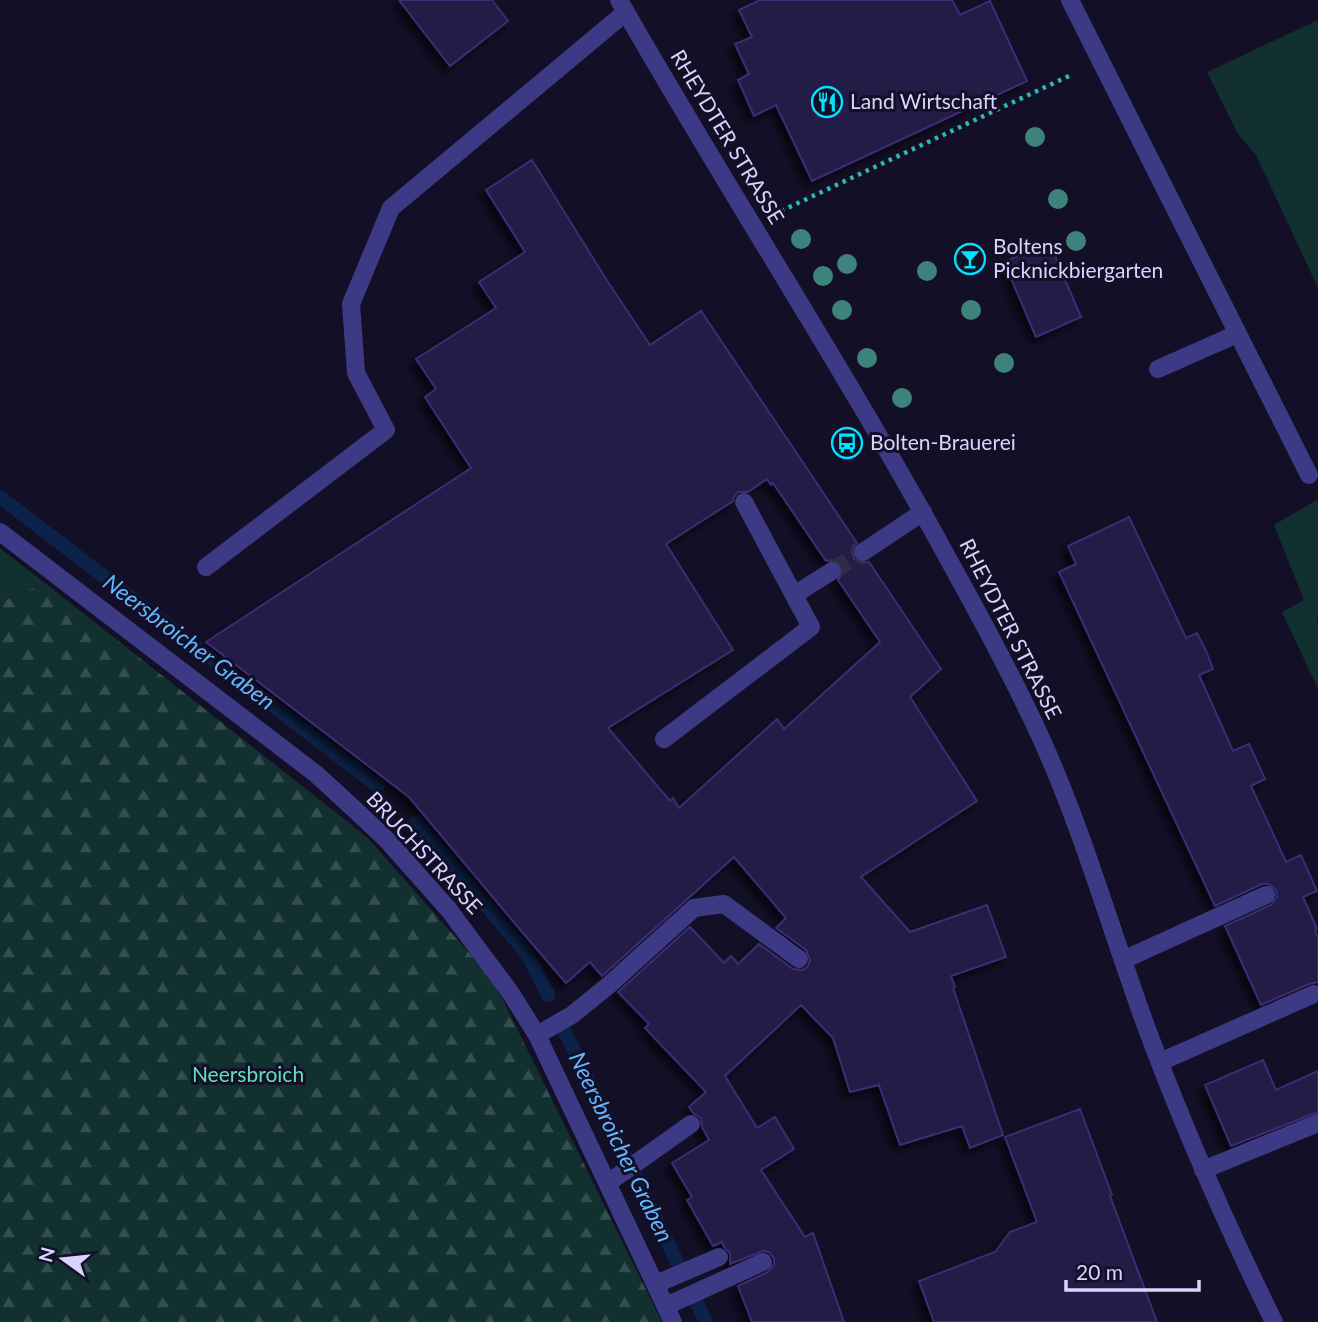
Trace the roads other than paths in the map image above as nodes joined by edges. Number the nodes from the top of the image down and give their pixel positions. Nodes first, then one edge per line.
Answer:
1 (1070, 0) edge
2 (622, 6) edge
3 (1237, 334) junction
4 (1158, 369) dead end
5 (1309, 475) dead end
6 (744, 502) dead end
7 (923, 512) junction
8 (0, 532) edge
9 (863, 552) tunnel mouth
10 (206, 567) dead end
11 (832, 571) tunnel mouth
12 (794, 595) junction
13 (664, 740) dead end
14 (1266, 895) dead end
15 (799, 959) dead end
16 (1123, 960) junction
17 (1314, 994) dead end
18 (544, 1032) junction
19 (1160, 1062) junction
20 (1318, 1123) edge
21 (691, 1124) dead end
22 (1203, 1170) junction
23 (608, 1183) junction
24 (719, 1257) dead end
25 (763, 1262) dead end
26 (656, 1284) junction
27 (670, 1314) edge
28 (1274, 1322) edge

1 - 3 street
2 - 7 street, RHEYDTER STRASSE
2 - 10 street
3 - 4 street
3 - 5 street
6 - 12 street
7 - 9 street
7 - 16 street, RHEYDTER STRASSE
8 - 18 street, BRUCHSTRASSE
11 - 12 street
12 - 13 street
14 - 16 street
15 - 18 street
16 - 19 street, RHEYDTER STRASSE
17 - 19 street
18 - 23 street, BRUCHSTRASSE
19 - 22 street, RHEYDTER STRASSE
20 - 22 street
21 - 23 street
22 - 28 street, RHEYDTER STRASSE
23 - 26 street, BRUCHSTRASSE
24 - 26 street
25 - 27 street
26 - 27 street, BRUCHSTRASSE

